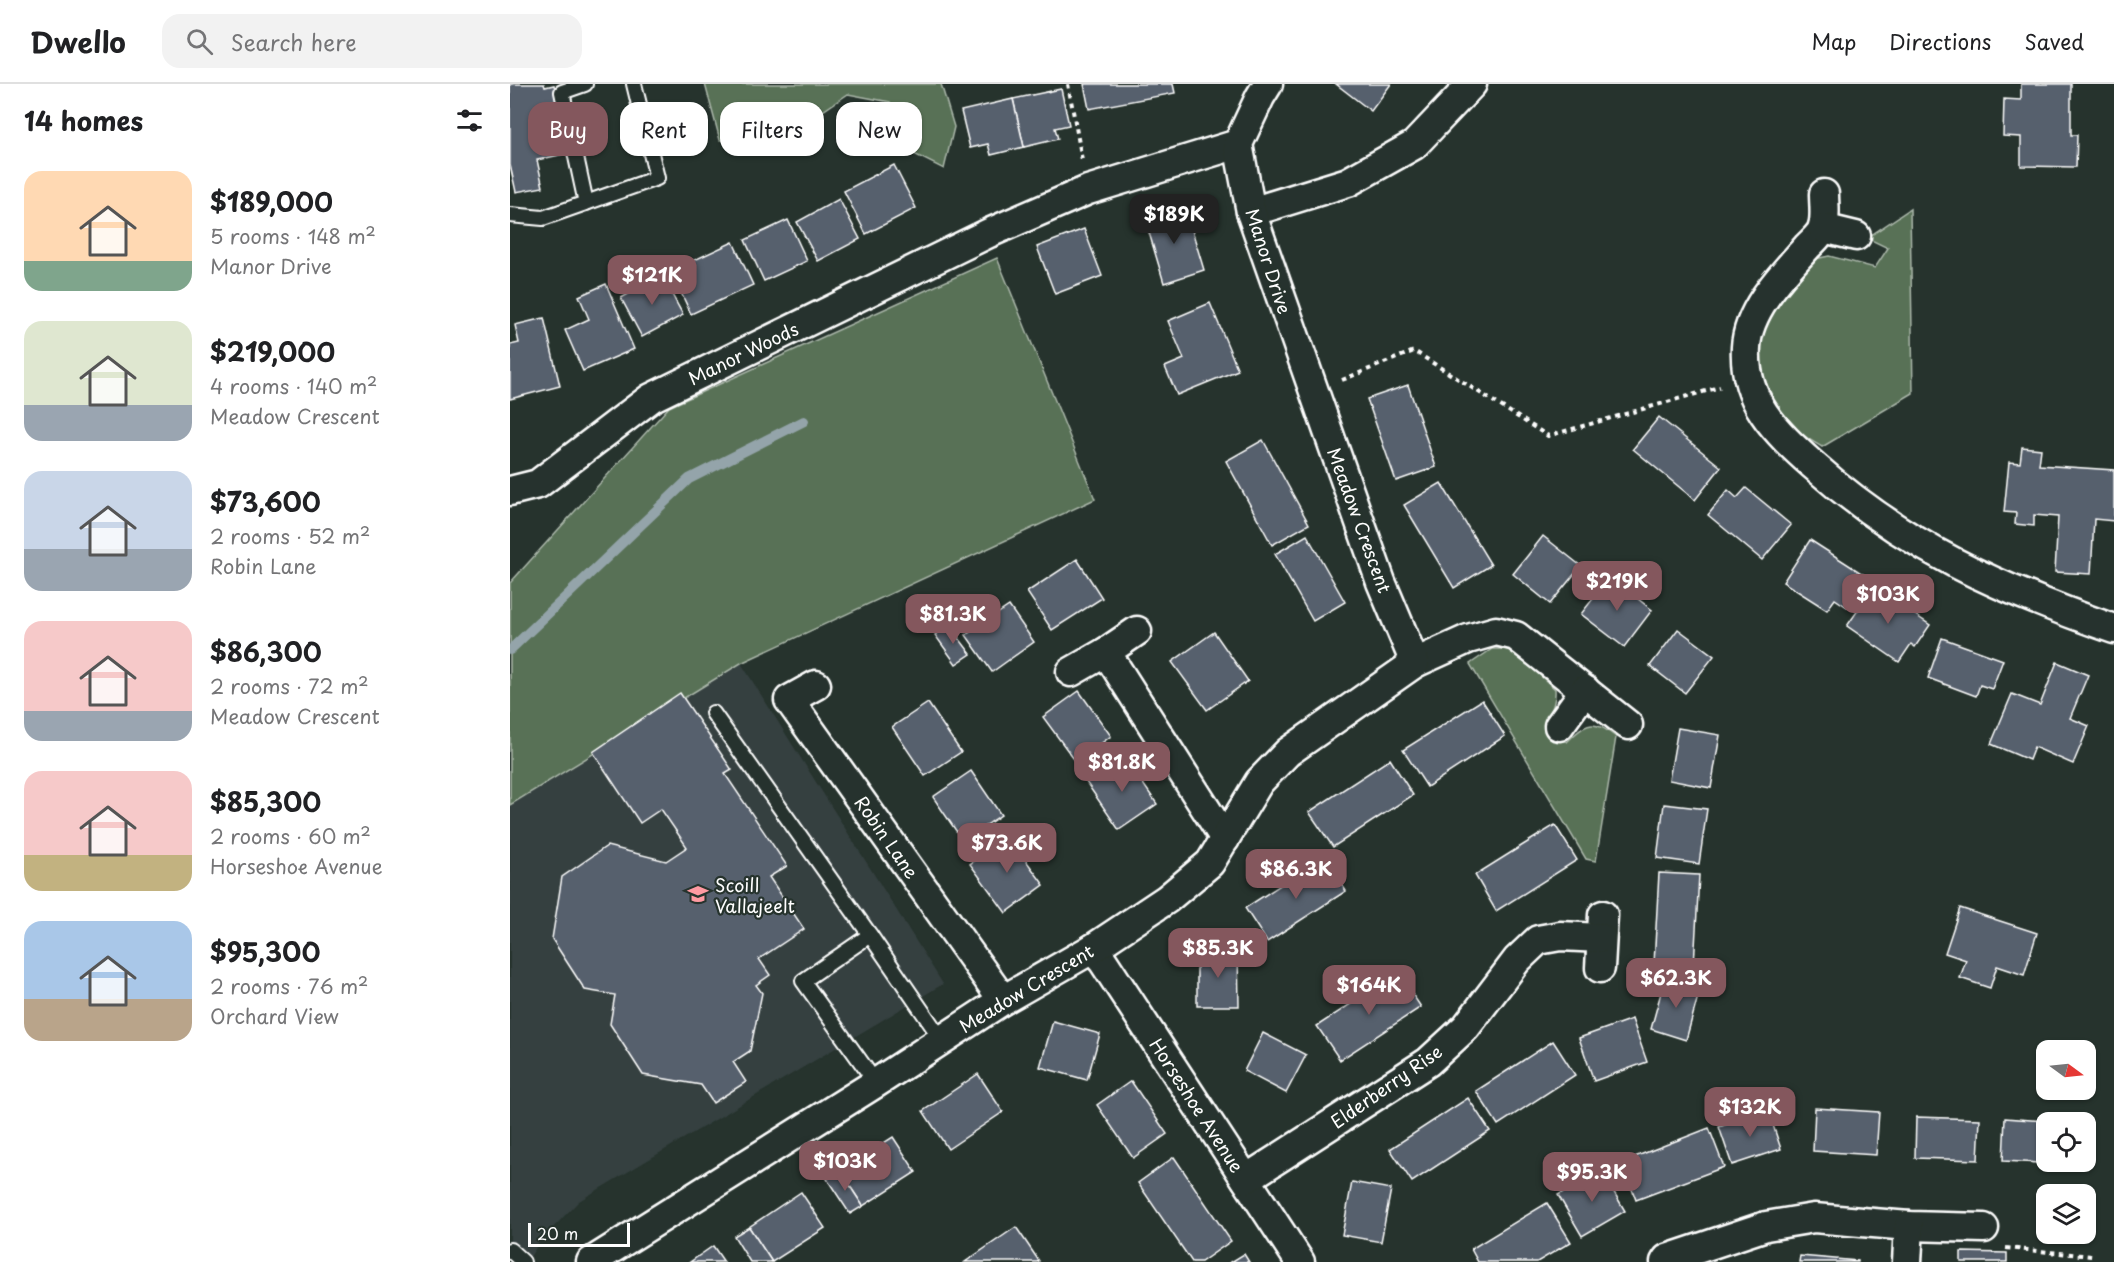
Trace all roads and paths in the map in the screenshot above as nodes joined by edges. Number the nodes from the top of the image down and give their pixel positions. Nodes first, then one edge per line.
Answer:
1 (585, 84) edge
2 (634, 84) edge
3 (1068, 84) edge
4 (1268, 84) edge
5 (1472, 84) edge
6 (1238, 144) junction
7 (1088, 190) junction
8 (1824, 194) dead end
9 (586, 203) junction
10 (1251, 212) junction
11 (510, 215) edge
12 (1823, 228) junction
13 (1856, 236) dead end
14 (1307, 376) joint
15 (1748, 379) junction
16 (1341, 380) dead end
17 (510, 491) edge
18 (2114, 630) edge
19 (1137, 631) dead end
20 (1106, 652) junction
21 (1415, 663) junction
22 (1071, 672) dead end
23 (816, 685) dead end
24 (1585, 690) junction
25 (713, 713) dead end
26 (1628, 725) dead end
27 (1559, 726) dead end
28 (1225, 839) junction
29 (870, 935) junction
30 (1092, 949) junction
31 (1600, 968) dead end
32 (1003, 1000) junction
33 (942, 1040) junction
34 (876, 1083) junction
35 (1246, 1179) junction
36 (1909, 1226) junction
37 (1984, 1228) dead end
38 (510, 1250) edge
39 (522, 1262) edge
40 (591, 1262) edge
41 (1300, 1262) edge
42 (1665, 1262) edge
43 (1907, 1262) edge

1 - 9 lane
2 - 9 lane
3 - 7 path
4 - 6 street
5 - 10 street
6 - 7 street
6 - 10 street, Manor Drive
7 - 17 street, Manor Woods
8 - 12 street
9 - 11 lane
10 - 14 street, Manor Drive
12 - 13 street
12 - 15 street
14 - 21 street, Meadow Crescent
15 - 16 path
15 - 18 street
19 - 20 street
20 - 22 street
20 - 28 street
21 - 24 street, Meadow Crescent
21 - 28 street, Meadow Crescent
23 - 32 street, Robin Lane
24 - 26 street, Meadow Crescent
24 - 27 street
25 - 29 lane
28 - 30 street, Meadow Crescent
29 - 33 lane
29 - 34 lane
30 - 32 street, Meadow Crescent
30 - 35 street, Horseshoe Avenue
31 - 35 street, Elderberry Rise
32 - 33 street, Meadow Crescent
33 - 34 street, Meadow Crescent
34 - 40 street, Meadow Crescent
35 - 41 street, Horseshoe Avenue
36 - 37 street
36 - 42 street
36 - 43 street
38 - 39 lane

